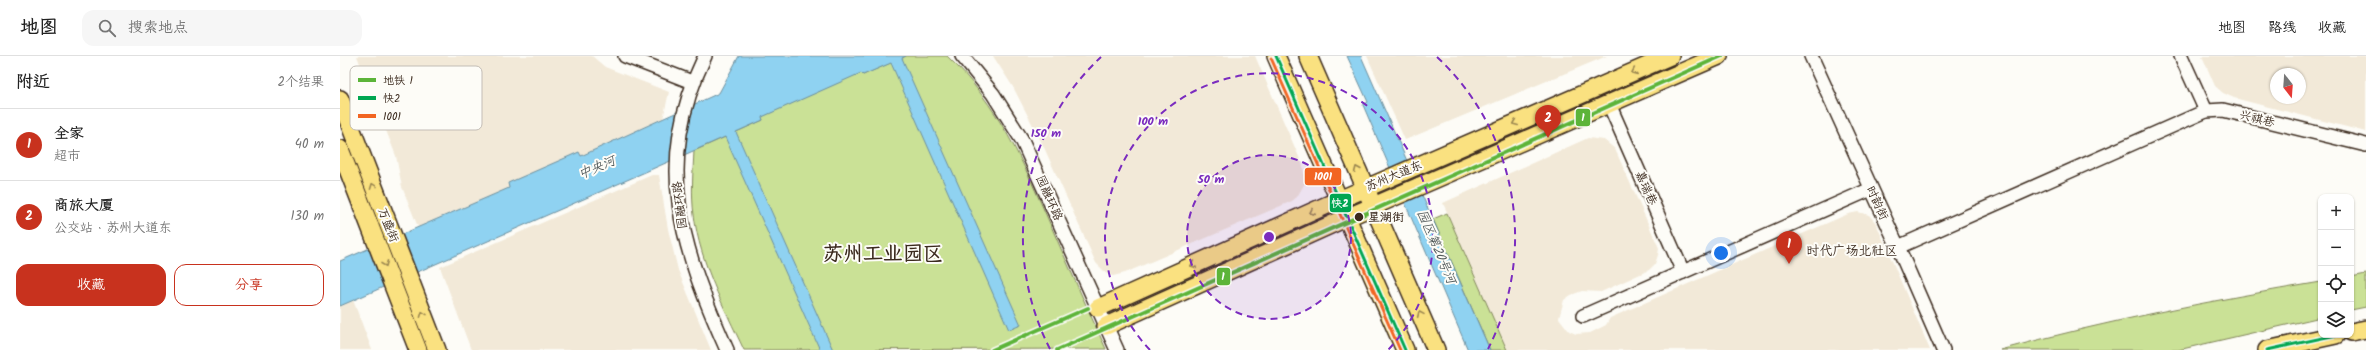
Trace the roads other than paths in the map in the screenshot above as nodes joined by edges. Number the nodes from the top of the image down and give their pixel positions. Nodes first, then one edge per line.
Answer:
1 (625, 56) edge
2 (705, 56) edge
3 (962, 56) edge
4 (1276, 56) edge
5 (1308, 56) edge
6 (1670, 56) edge
7 (1719, 56) edge
8 (1811, 56) edge
9 (2181, 56) edge
10 (690, 88) junction
11 (340, 99) edge
12 (1609, 104) junction
13 (2206, 111) junction
14 (350, 125) edge
15 (352, 130) edge
16 (2366, 145) edge
17 (340, 149) edge
18 (1365, 188) junction
19 (1871, 189) junction
20 (1339, 200) junction
21 (1373, 206) junction
22 (1346, 218) junction
23 (1898, 247) junction
24 (1683, 272) junction
25 (1098, 308) junction
26 (1583, 316) dead end
27 (1106, 326) junction
28 (2366, 328) edge
29 (2354, 331) edge
30 (2322, 338) edge
31 (418, 350) edge
32 (437, 350) edge
33 (727, 350) edge
34 (1117, 350) edge
35 (1405, 350) edge
36 (1436, 350) edge
37 (1943, 350) edge
38 (2267, 350) edge

1 - 10 street
2 - 10 street, 园融环路
3 - 25 street, 园融环路
4 - 20 main road
18 -> 5 main road
6 -> 18 main road, 苏州大道东
7 - 12 main road, 苏州大道东
8 - 19 street, 时韵街
9 - 13 street
10 - 33 street, 园融环路
14 -> 11 main road, 万盛街
12 - 21 main road, 苏州大道东
12 - 24 street, 嘉瑞巷
13 - 16 street, 兴祺巷
13 - 23 street
32 -> 15 main road, 万盛街
17 -> 31 main road, 万盛街
18 - 20 main road, 苏州大道东
18 - 21 main road
19 - 23 street, 时韵街
19 - 24 street
20 - 22 main road
20 -> 25 main road, 苏州大道东
21 - 22 main road, 苏州大道东
36 -> 21 main road
22 - 27 main road, 苏州大道东
22 - 35 main road
23 - 37 street, 时韵街
24 - 26 street
25 - 27 street, 园融环路
27 - 34 street, 园融环路
28 - 29 main road
30 - 38 main road

